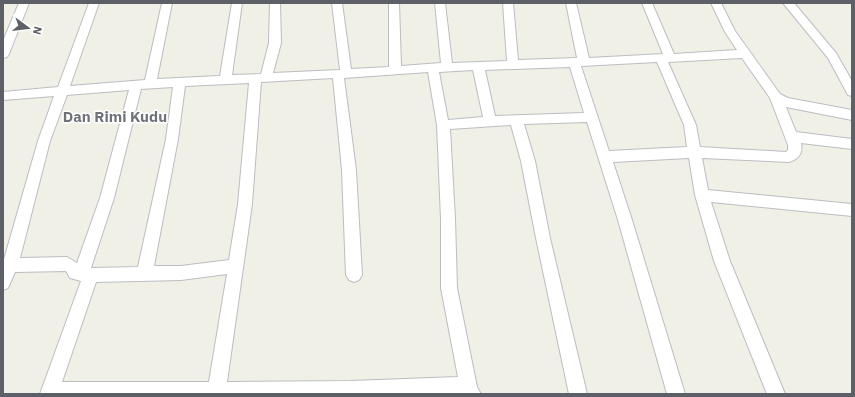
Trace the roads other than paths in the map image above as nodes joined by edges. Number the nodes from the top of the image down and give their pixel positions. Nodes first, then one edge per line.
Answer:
1 (24, 3) edge
2 (94, 3) edge
3 (167, 3) edge
4 (237, 3) edge
5 (275, 3) edge
6 (337, 3) edge
7 (394, 3) edge
8 (440, 3) edge
9 (508, 3) edge
10 (571, 3) edge
11 (647, 3) edge
12 (716, 3) edge
13 (788, 3) edge
14 (3, 54) edge
15 (745, 54) junction
16 (666, 58) junction
17 (579, 62) junction
18 (513, 64) junction
19 (478, 65) junction
20 (440, 67) junction
21 (395, 70) junction
22 (342, 74) junction
23 (260, 78) junction
24 (225, 80) junction
25 (180, 82) junction
26 (150, 84) junction
27 (136, 85) junction
28 (62, 90) junction
29 (852, 92) edge
30 (3, 96) edge
31 (776, 97) junction
32 (852, 115) edge
33 (592, 117) junction
34 (516, 120) junction
35 (490, 121) junction
36 (443, 125) junction
37 (793, 137) junction
38 (852, 144) edge
39 (696, 152) junction
40 (605, 157) junction
41 (702, 194) junction
42 (852, 210) edge
43 (10, 265) junction
44 (236, 266) junction
45 (145, 272) junction
46 (86, 275) junction
47 (354, 275) dead end
48 (3, 284) edge
49 (50, 393) edge
50 (118, 393) edge
51 (217, 393) edge
52 (470, 393) edge
53 (578, 394) edge
54 (676, 394) edge
55 (776, 394) edge

1 - 14 street
2 - 28 street
3 - 26 street
4 - 24 street
5 - 23 street
6 - 22 street
7 - 21 street
8 - 20 street
9 - 18 street
10 - 17 street
11 - 16 street
12 - 15 street
13 - 29 street
15 - 16 street
15 - 31 street
16 - 17 street
16 - 39 street
17 - 18 street
17 - 33 street
18 - 19 street
19 - 20 street
19 - 35 street
20 - 21 street
20 - 36 street
21 - 22 street
22 - 23 street
22 - 47 street
23 - 24 street
23 - 44 street
24 - 25 street
25 - 26 street
25 - 45 street
26 - 27 street
27 - 28 street
27 - 46 street
28 - 30 street
28 - 43 street
31 - 32 street
31 - 37 street
33 - 34 street
33 - 40 street
34 - 35 street
34 - 53 street
35 - 36 street
36 - 52 street
37 - 38 street
37 - 39 street
39 - 40 street
39 - 41 street
40 - 54 street
41 - 42 street
41 - 55 street
43 - 46 street
43 - 48 street
44 - 45 street
44 - 51 street
45 - 46 street
46 - 49 street
49 - 50 street
50 - 51 street
51 - 52 street

